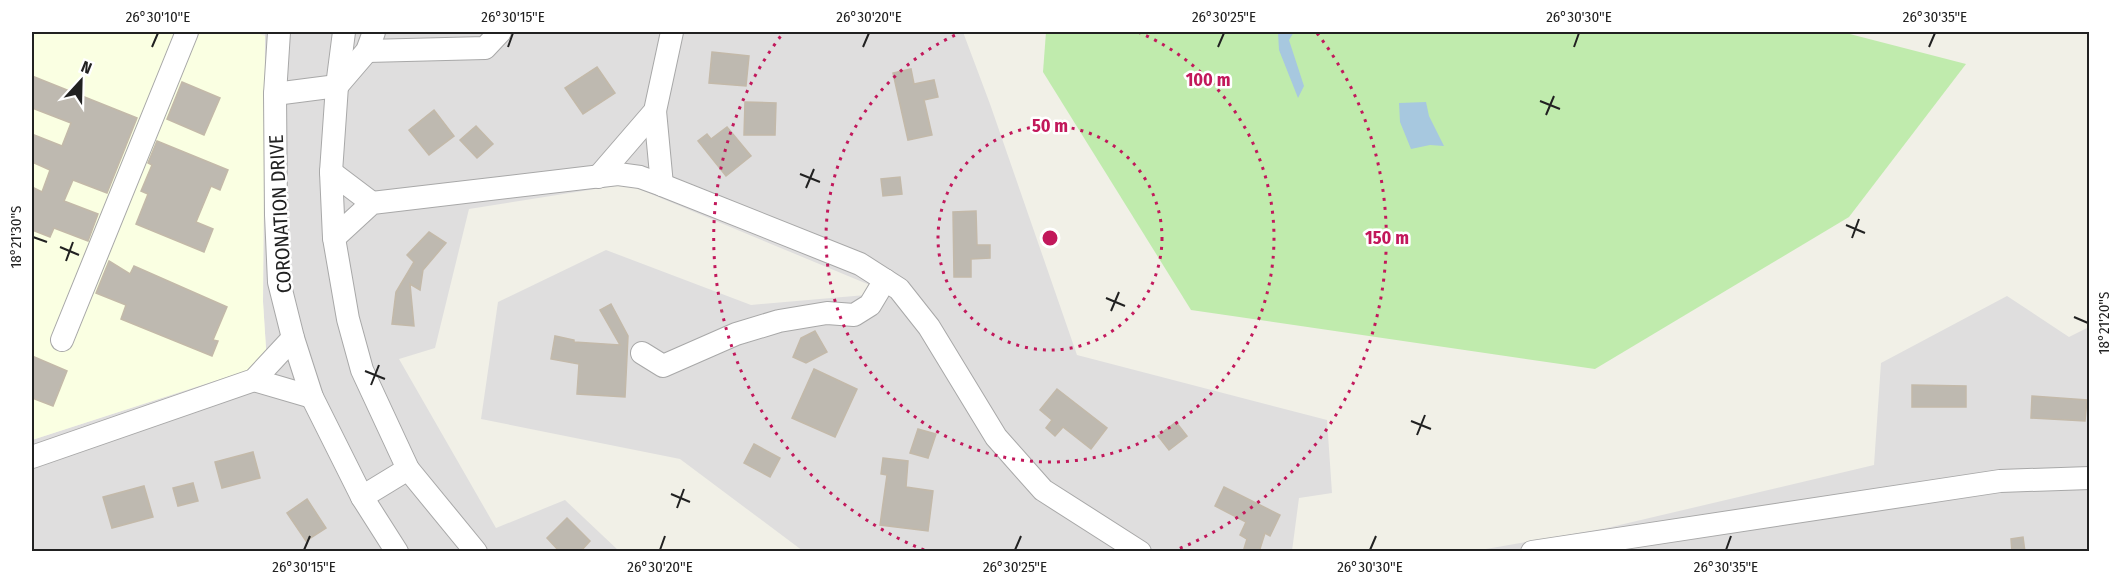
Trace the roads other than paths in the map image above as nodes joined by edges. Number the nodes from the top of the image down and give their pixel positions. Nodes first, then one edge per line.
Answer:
1 (187, 32) edge
2 (279, 32) edge
3 (344, 32) edge
4 (500, 32) edge
5 (672, 32) edge
6 (371, 41) edge
7 (337, 86) junction
8 (275, 94) junction
9 (655, 111) junction
10 (331, 172) junction
11 (598, 177) junction
12 (662, 184) junction
13 (372, 203) junction
14 (334, 238) junction
15 (885, 280) junction
16 (293, 338) junction
17 (62, 340) dead end
18 (642, 352) dead end
19 (254, 380) junction
20 (312, 397) junction
21 (32, 457) edge
22 (408, 469) junction
23 (2090, 478) edge
24 (362, 497) junction
25 (397, 552) edge
26 (476, 552) edge
27 (1140, 552) edge
28 (1532, 552) edge

1 - 17 street
2 - 8 street, CORONATION DRIVE
3 - 7 street
4 - 6 street
5 - 9 street
6 - 7 street
7 - 8 street
7 - 10 street
8 - 16 street, CORONATION DRIVE
9 - 11 street
9 - 12 street
10 - 13 street
10 - 14 street
11 - 12 street
11 - 13 street
12 - 15 street
13 - 14 street
14 - 22 street
15 - 18 street
15 - 27 street
16 - 19 street
16 - 20 street, CORONATION DRIVE
19 - 20 street
19 - 21 street
20 - 24 street, CORONATION DRIVE
22 - 24 street
22 - 26 street
23 - 28 street
24 - 25 street, CORONATION DRIVE

